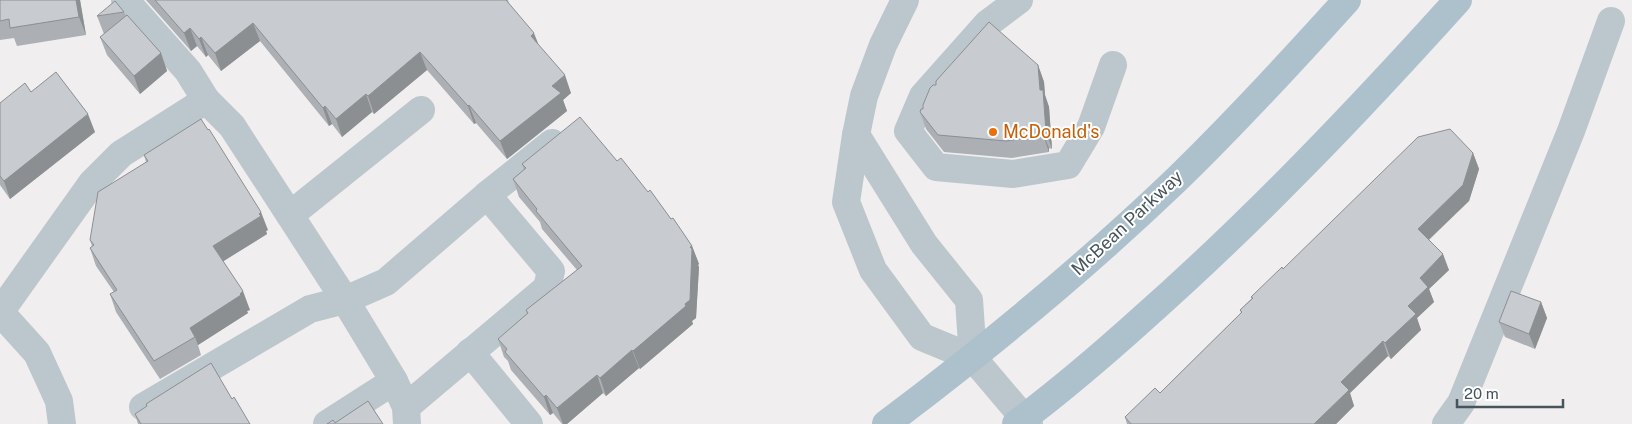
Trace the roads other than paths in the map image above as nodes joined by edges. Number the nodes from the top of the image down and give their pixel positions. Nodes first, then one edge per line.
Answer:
1 (125, 0) edge
2 (906, 0) edge
3 (1019, 0) edge
4 (1347, 0) edge
5 (1458, 0) edge
6 (1611, 21) dead end
7 (1112, 65) dead end
8 (206, 100) junction
9 (421, 110) dead end
10 (570, 129) edge
11 (856, 135) junction
12 (487, 196) junction
13 (290, 215) junction
14 (344, 300) junction
15 (0, 312) edge
16 (470, 352) junction
17 (973, 358) junction
18 (394, 381) junction
19 (143, 407) edge
20 (406, 415) edge
21 (1023, 422) edge
22 (62, 424) edge
23 (327, 424) edge
24 (529, 424) edge
25 (886, 424) edge
26 (1446, 424) edge

1 - 8 street
2 - 11 street
3 - 7 street
4 - 17 main road, McBean Parkway
5 - 21 main road
6 - 26 street
8 - 13 street
8 - 15 street
9 - 13 street
10 - 12 street
11 - 17 street
11 - 17 street
12 - 14 street
12 - 16 street
13 - 14 street
14 - 18 street
14 - 19 street
15 - 22 street
16 - 20 street
16 - 24 street
17 - 21 street
17 - 25 main road, McBean Parkway
18 - 20 street
18 - 23 street

